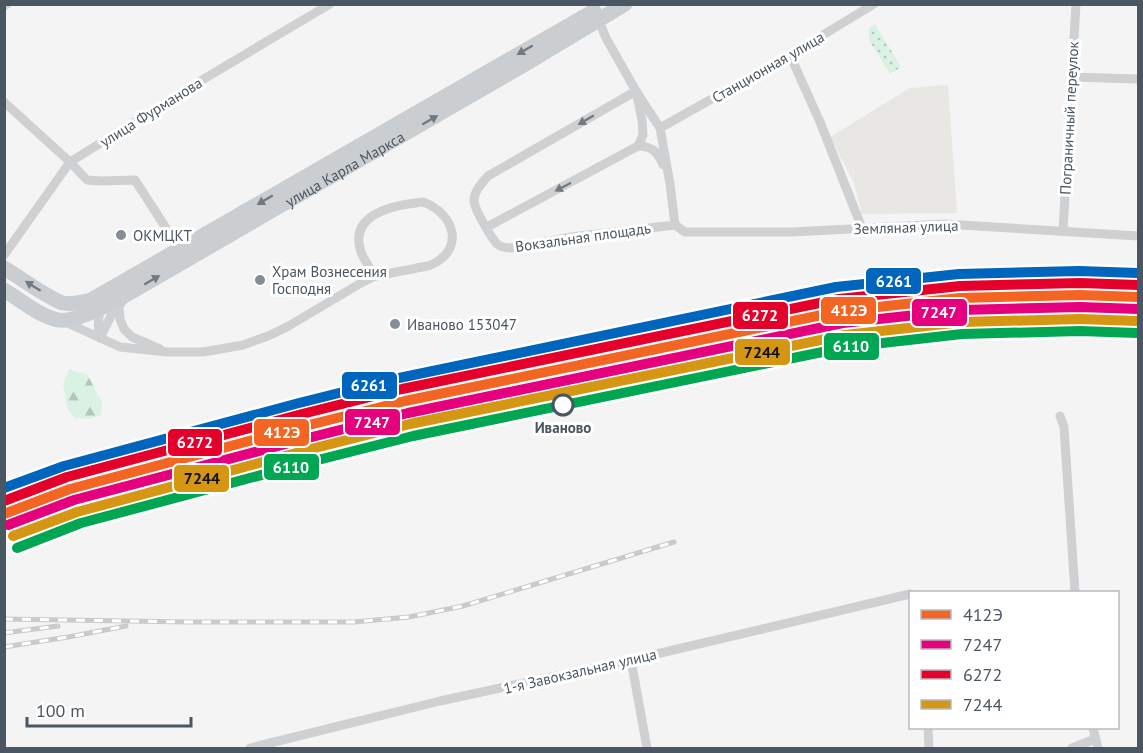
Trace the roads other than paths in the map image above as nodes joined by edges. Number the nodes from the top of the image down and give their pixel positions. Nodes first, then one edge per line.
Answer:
1 (330, 4) edge
2 (625, 4) edge
3 (874, 4) edge
4 (1076, 4) edge
5 (599, 12) edge
6 (790, 56) junction
7 (1071, 77) junction
8 (1138, 79) edge
9 (636, 90) junction
10 (4, 102) edge
11 (660, 128) junction
12 (638, 146) junction
13 (70, 162) junction
14 (670, 184) junction
15 (675, 225) junction
16 (487, 227) junction
17 (166, 228) dead end
18 (862, 228) junction
19 (1063, 231) junction
20 (1138, 236) edge
21 (4, 255) edge
22 (4, 268) edge
23 (375, 276) junction
24 (4, 290) edge
25 (120, 294) junction
26 (62, 303) junction
27 (101, 308) junction
28 (77, 317) junction
29 (61, 321) junction
30 (100, 338) junction
31 (167, 352) junction
32 (1060, 416) dead end
33 (1075, 591) edge
34 (909, 594) edge
35 (631, 660) junction
36 (928, 729) edge
37 (1093, 729) edge
38 (285, 744) edge
39 (1097, 744) edge
40 (250, 748) edge
41 (647, 748) edge
42 (929, 748) edge
43 (1072, 748) edge

1 - 13 street, улица Фурманова
2 - 5 main road, улица Карла Маркса
3 - 6 street, Станционная улица
4 - 7 street, Пограничный переулок
5 - 9 street
5 - 25 main road, улица Карла Маркса
6 - 11 street, Станционная улица
6 - 18 street
7 - 8 street
7 - 19 street, Пограничный переулок
9 - 11 street
9 - 12 street
9 -> 16 street
10 - 13 street
11 - 14 street
12 - 14 street
12 -> 16 street, Вокзальная площадь
13 - 17 street
13 - 21 street, улица Фурманова
14 - 15 street
15 - 16 street, Вокзальная площадь
15 - 18 street, Земляная улица
18 - 19 street, Земляная улица
19 - 20 street, Земляная улица
26 -> 22 main road
23 - 23 street
23 - 31 street
24 - 29 main road
25 - 26 main road, улица Карла Маркса
25 - 27 main road, улица Карла Маркса
25 - 30 street
25 - 31 street
26 - 28 street
27 - 28 main road, улица Карла Маркса
27 - 30 street
28 - 29 main road, улица Карла Маркса
28 - 30 street
29 - 30 street
30 - 31 street
32 - 33 street
34 - 35 street, 1-я Завокзальная улица
35 - 38 street, 1-я Завокзальная улица
35 - 41 street
36 - 42 street
37 - 39 street
38 - 40 street, 1-я Завокзальная улица
39 - 43 street

